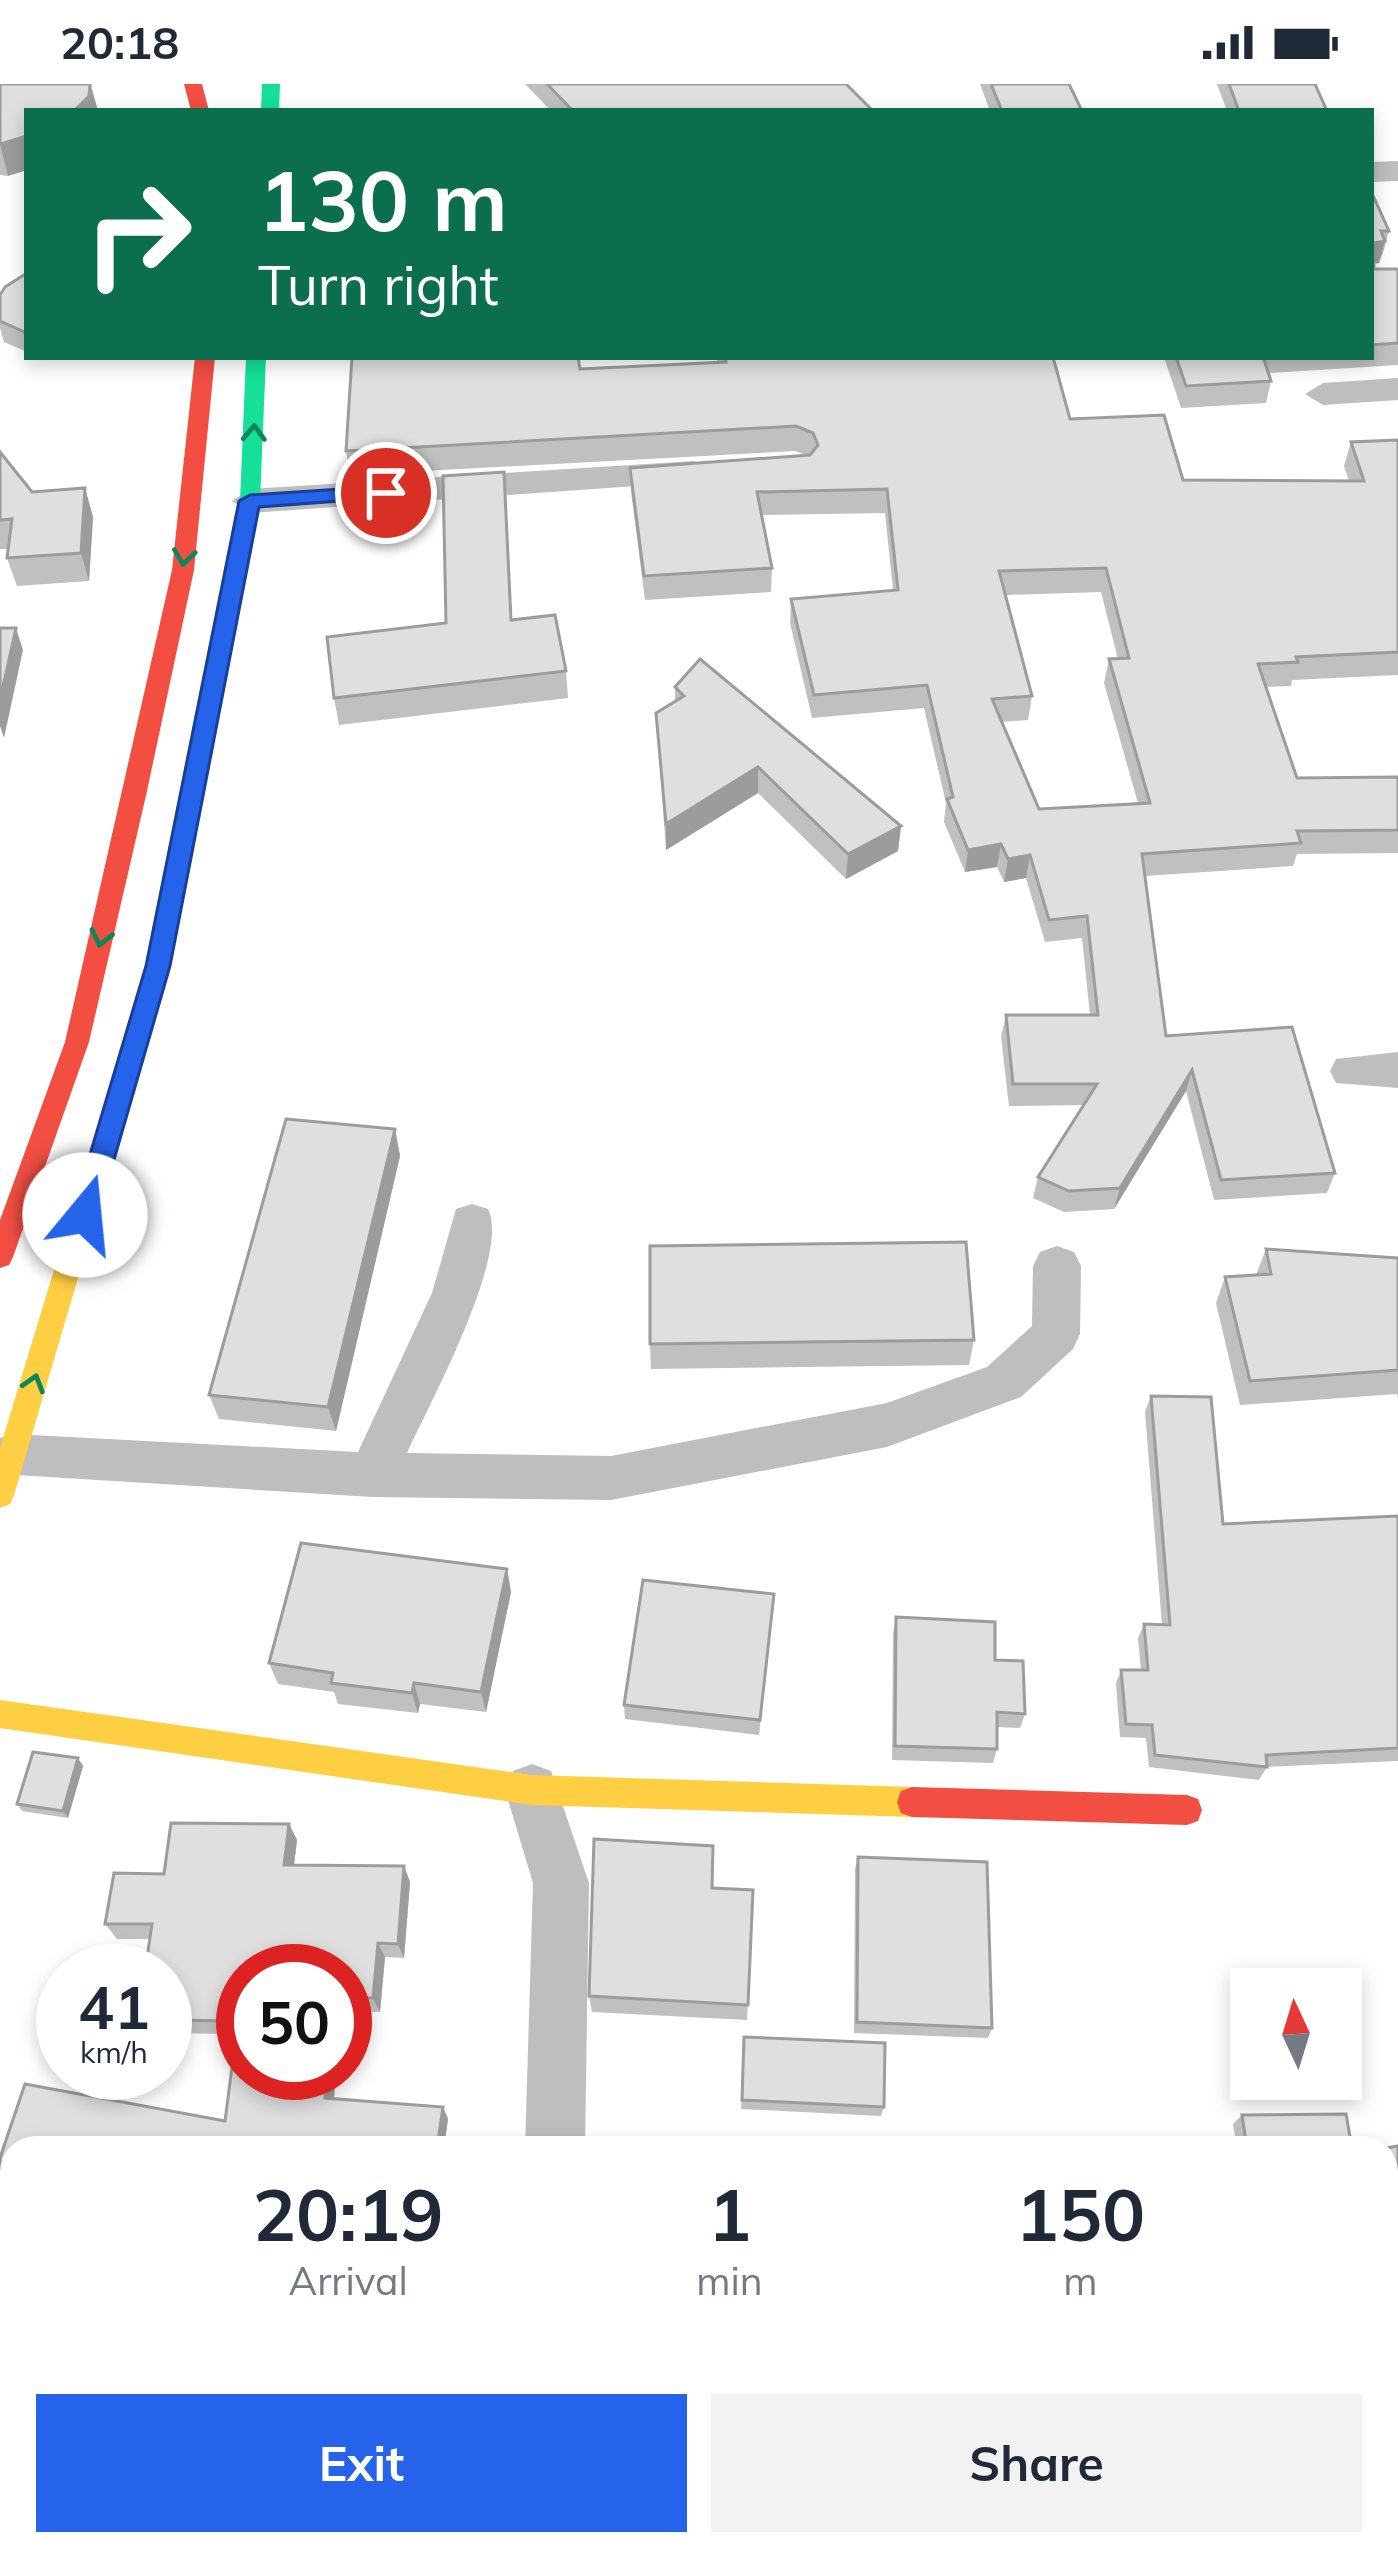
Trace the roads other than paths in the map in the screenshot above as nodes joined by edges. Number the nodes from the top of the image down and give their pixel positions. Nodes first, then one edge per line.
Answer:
1 (205, 360) edge
2 (256, 360) edge
3 (1398, 389) edge
4 (1323, 394) dead end
5 (724, 472) edge
6 (250, 501) junction
7 (1398, 1070) edge
8 (1352, 1071) dead end
9 (472, 1223) dead end
10 (0, 1257) edge
11 (1057, 1266) dead end
12 (372, 1475) junction
13 (6, 1476) edge
14 (0, 1714) edge
15 (532, 1790) junction
16 (1186, 1810) dead end
17 (555, 2136) edge

1 -> 10 main road
6 -> 2 main road
3 - 4 street
5 - 6 street
13 -> 6 main road
7 - 8 street
9 - 12 street
11 - 12 street
12 - 13 street
14 - 15 main road
15 - 16 main road
15 - 17 street

